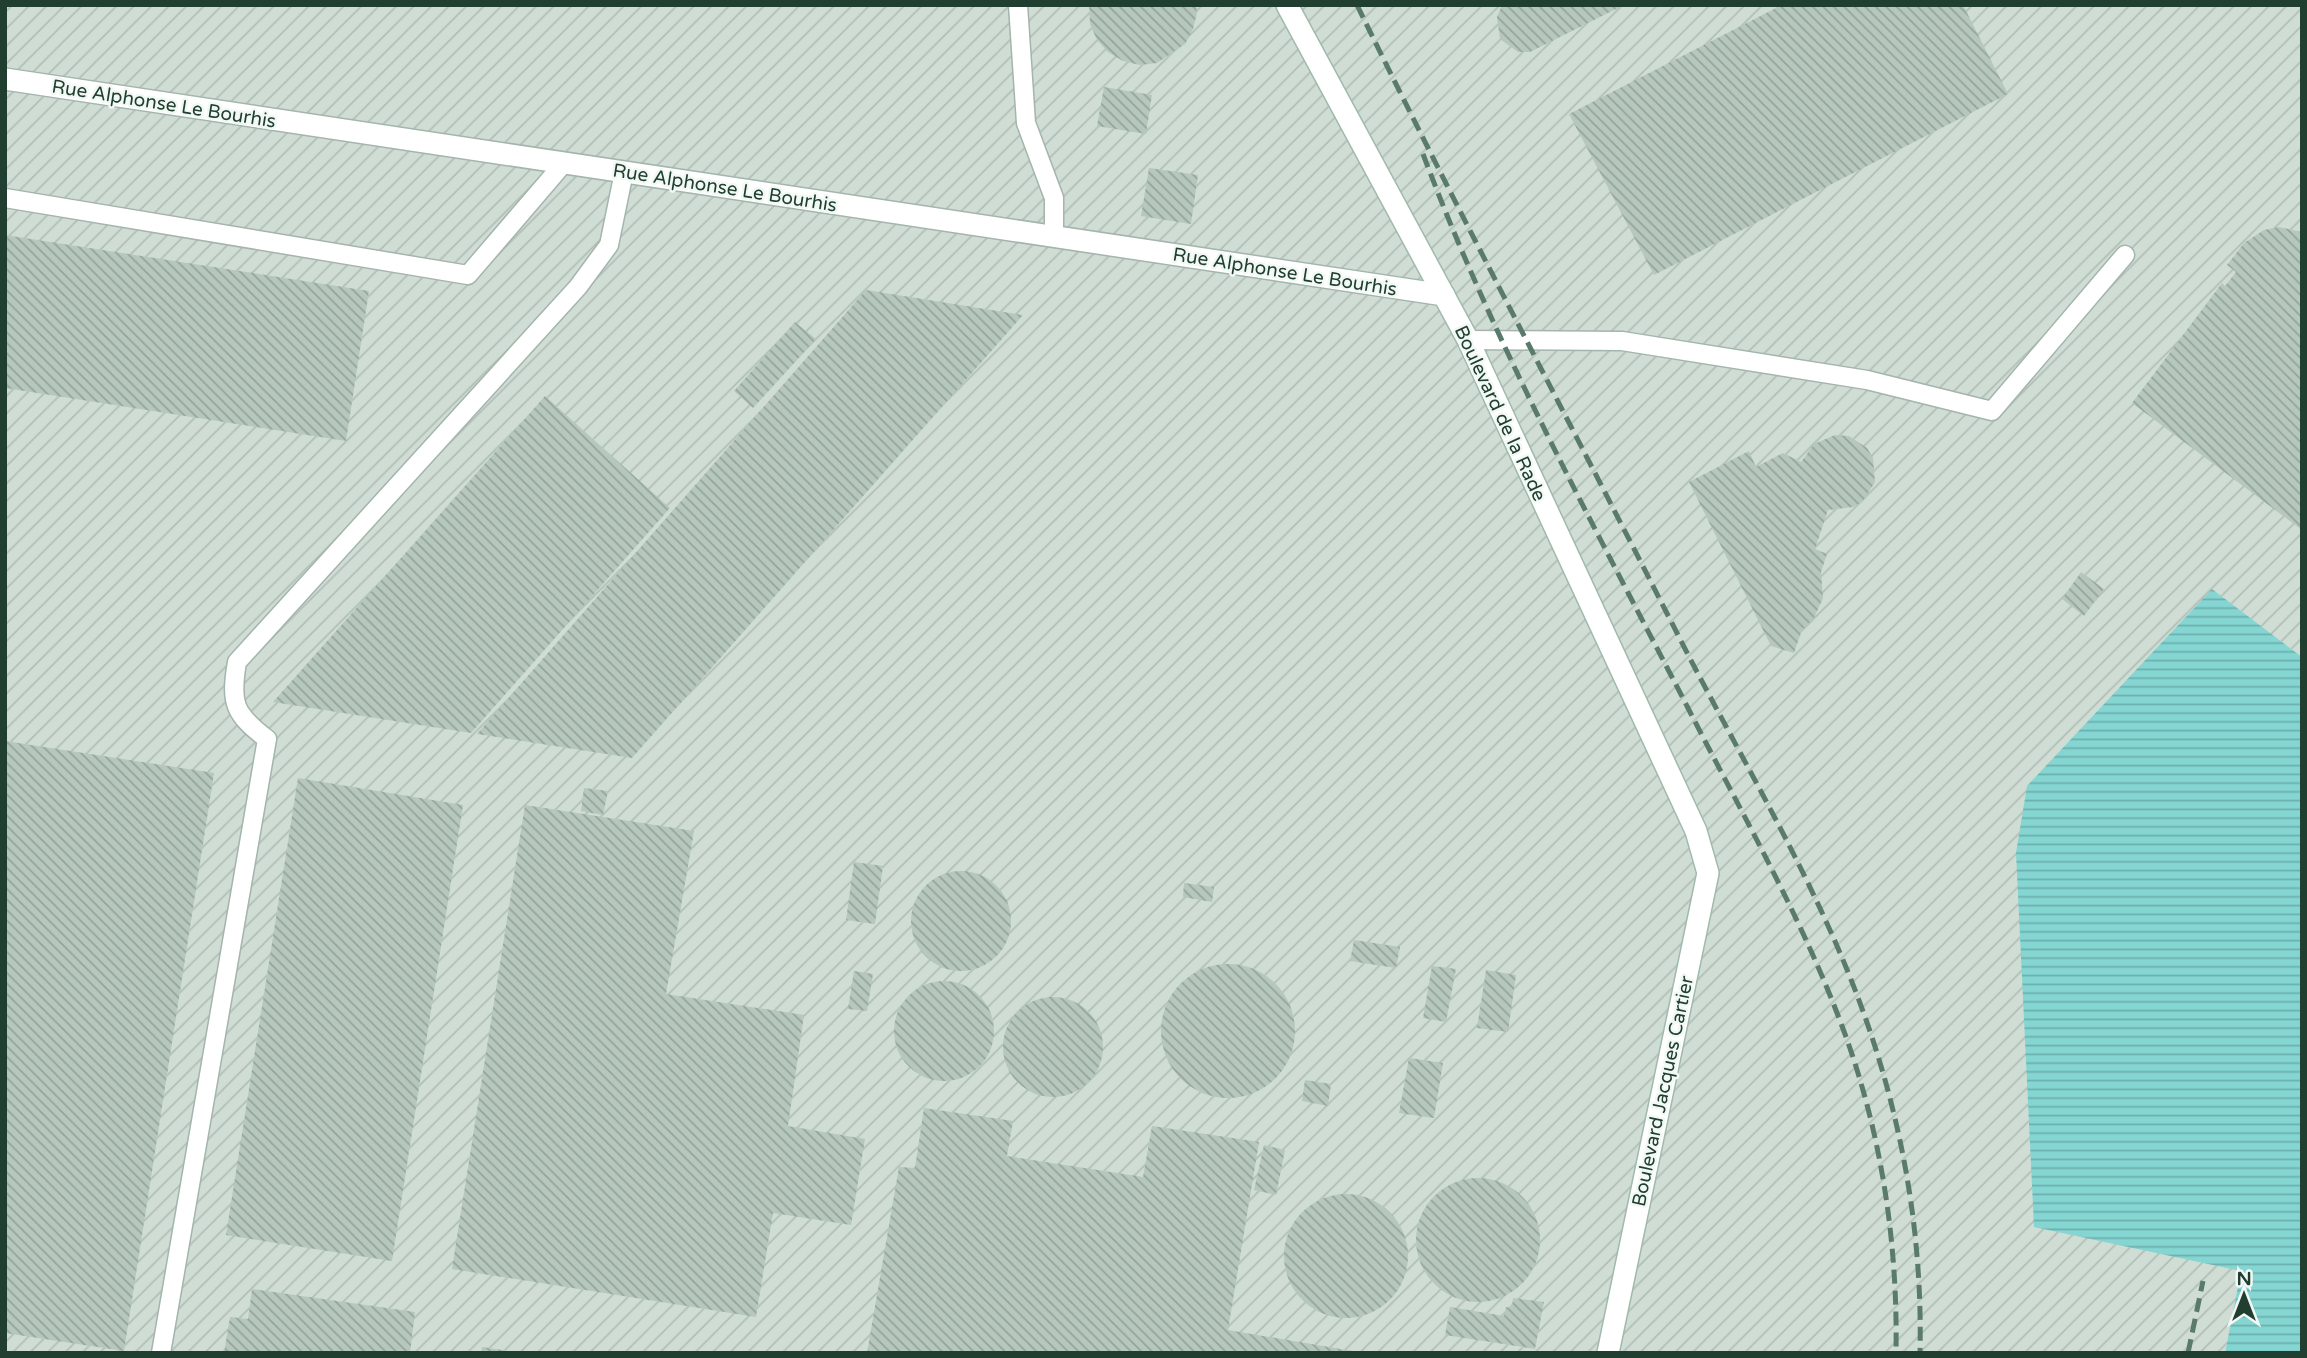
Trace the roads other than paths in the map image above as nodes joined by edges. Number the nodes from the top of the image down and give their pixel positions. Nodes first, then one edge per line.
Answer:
1 (1018, 5) edge
2 (1287, 5) edge
3 (5, 79) edge
4 (564, 163) junction
5 (624, 172) junction
6 (5, 198) edge
7 (1055, 237) junction
8 (2125, 255) dead end
9 (1444, 295) junction
10 (1468, 340) junction
11 (1696, 831) joint
12 (161, 1353) edge
13 (1608, 1353) edge

1 - 7 lane
2 - 9 street, Boulevard de la Rade
3 - 4 street, Rue Alphonse Le Bourhis
4 - 5 street, Rue Alphonse Le Bourhis
4 - 6 lane
5 - 7 street, Rue Alphonse Le Bourhis
5 - 12 lane
7 - 9 street, Rue Alphonse Le Bourhis
8 - 10 lane
9 - 10 street, Boulevard de la Rade
10 - 11 street, Boulevard de la Rade
11 - 13 street, Boulevard Jacques Cartier

